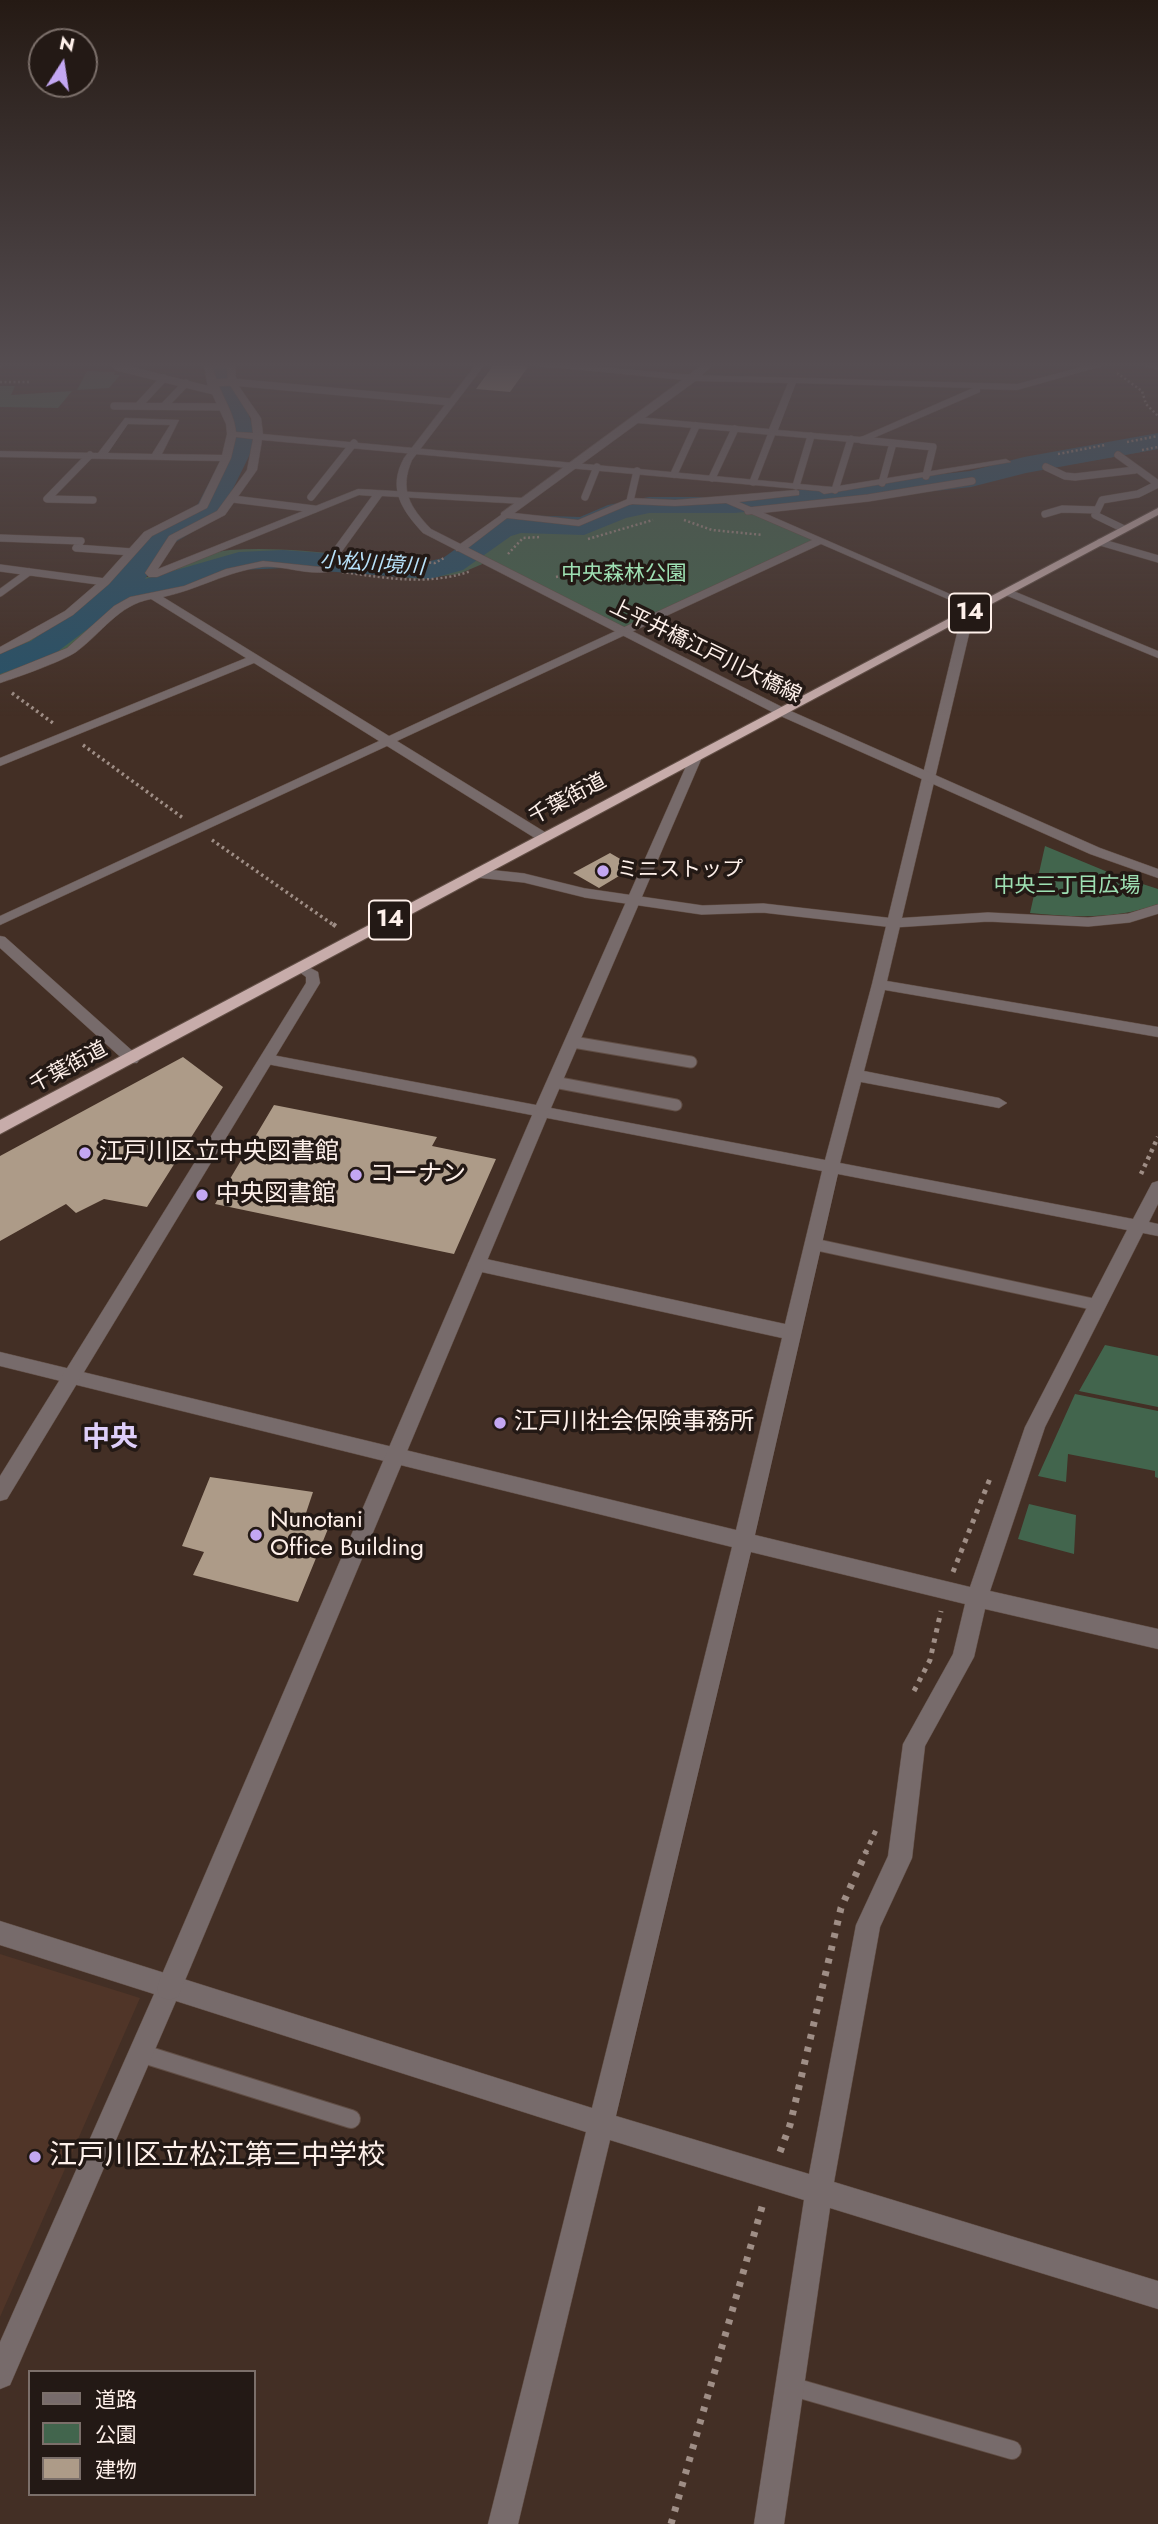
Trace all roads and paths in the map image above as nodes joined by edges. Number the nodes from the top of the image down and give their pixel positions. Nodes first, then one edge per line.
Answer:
1 (65, 481) edge
2 (228, 481) edge
3 (232, 481) edge
4 (324, 481) edge
5 (400, 481) edge
6 (552, 481) edge
7 (592, 481) edge
8 (635, 481) edge
9 (741, 481) edge
10 (798, 481) edge
11 (839, 481) edge
12 (898, 481) edge
13 (972, 481) dead end
14 (753, 482) joint
15 (882, 483) joint
16 (228, 484) junction
17 (1158, 484) edge
18 (796, 486) junction
19 (835, 489) junction
20 (379, 493) junction
21 (401, 494) junction
22 (311, 497) dead end
23 (585, 498) dead end
24 (233, 499) junction
25 (93, 500) dead end
26 (523, 500) junction
27 (630, 501) junction
28 (729, 502) junction
29 (314, 509) junction
30 (746, 510) junction
31 (1097, 510) junction
32 (1158, 511) edge
33 (1045, 514) dead end
34 (505, 515) junction
35 (695, 517) dead end
36 (663, 520) dead end
37 (1124, 529) junction
38 (541, 537) dead end
39 (0, 538) edge
40 (773, 538) dead end
41 (577, 539) dead end
42 (819, 541) junction
43 (1100, 542) junction
44 (132, 552) junction
45 (465, 552) junction
46 (1158, 559) edge
47 (328, 564) junction
48 (487, 564) junction
49 (0, 568) edge
50 (29, 572) junction
51 (105, 582) junction
52 (528, 585) junction
53 (1007, 592) junction
54 (0, 593) edge
55 (704, 594) junction
56 (152, 595) junction
57 (973, 611) junction
58 (622, 632) junction
59 (0, 651) edge
60 (1158, 655) edge
61 (255, 659) junction
62 (0, 680) edge
63 (10, 691) dead end
64 (780, 711) junction
65 (69, 734) junction
66 (386, 740) junction
67 (696, 755) junction
68 (0, 762) edge
69 (927, 779) junction
70 (198, 830) junction
71 (543, 837) junction
72 (477, 873) junction
73 (1158, 874) edge
74 (635, 901) junction
75 (1158, 909) edge
76 (0, 921) edge
77 (894, 923) junction
78 (0, 940) edge
79 (355, 940) junction
80 (301, 968) junction
81 (879, 984) junction
82 (1158, 1032) edge
83 (573, 1042) junction
84 (132, 1059) junction
85 (267, 1059) junction
86 (691, 1062) dead end
87 (855, 1075) junction
88 (554, 1082) junction
89 (999, 1103) dead end
90 (676, 1105) dead end
91 (541, 1113) junction
92 (0, 1128) edge
93 (831, 1167) junction
94 (1158, 1187) edge
95 (1137, 1226) junction
96 (1158, 1230) edge
97 (813, 1244) junction
98 (477, 1265) junction
99 (1097, 1305) junction
100 (792, 1333) junction
101 (0, 1359) edge
102 (73, 1377) junction
103 (397, 1455) junction
104 (0, 1493) edge
105 (744, 1539) junction
106 (976, 1598) junction
107 (1158, 1639) edge
108 (0, 1933) edge
109 (169, 1988) junction
110 (140, 2053) junction
111 (351, 2119) dead end
112 (601, 2124) junction
113 (819, 2190) junction
114 (1158, 2295) edge
115 (0, 2375) edge
116 (790, 2386) junction
117 (1012, 2450) dead end
118 (503, 2524) edge
119 (769, 2524) edge

1 - 25 lane
2 - 16 street
3 - 16 street
4 - 22 lane
5 - 21 street
6 - 26 street
7 - 23 lane
8 - 27 lane
9 - 14 street
10 - 18 lane
11 - 19 lane
12 - 15 street
13 - 30 lane
14 - 18 street
15 - 19 street
16 - 24 street
16 - 44 street
17 - 31 lane
18 - 19 street
19 - 28 street
20 - 21 street
20 - 29 street
20 - 47 street
21 - 26 street
21 - 45 street, 上平井橋江戸川大橋線
24 - 29 lane
24 - 29 street
26 - 34 street
27 - 28 street
27 - 34 street
28 - 30 street
30 - 42 street
31 - 33 lane
31 - 37 lane
32 - 37 highway, 千葉街道 / 14
34 - 45 street
35 - 40 path
36 - 41 path
37 - 43 highway, 千葉街道 / 14
38 - 48 path
39 - 44 lane
42 - 55 street
42 - 57 street
43 - 46 lane
43 - 53 highway, 千葉街道 / 14
44 - 51 street
45 - 48 street, 上平井橋江戸川大橋線
47 - 48 path
47 - 56 street
48 - 52 street, 上平井橋江戸川大橋線
49 - 50 lane
50 - 51 lane
50 - 54 lane
51 - 59 street
52 - 55 path
52 - 58 street, 上平井橋江戸川大橋線
53 - 57 highway, 千葉街道 / 14
53 - 60 street
55 - 58 street
56 - 61 street
56 - 62 street
57 - 64 highway, 千葉街道 / 14
57 - 69 street
58 - 64 street, 上平井橋江戸川大橋線
58 - 66 street
61 - 65 street
61 - 66 street
63 - 65 path
64 - 67 highway, 千葉街道 / 14
64 - 69 street, 上平井橋江戸川大橋線
65 - 68 street
65 - 70 path
66 - 70 street
66 - 71 street
67 - 71 highway, 千葉街道 / 14
67 - 74 street
69 - 73 street, 上平井橋江戸川大橋線
69 - 77 street
70 - 76 street
70 - 79 path
71 - 72 highway, 千葉街道 / 14
72 - 74 lane
72 - 79 highway, 千葉街道 / 14
74 - 77 lane
74 - 83 street
75 - 77 lane
77 - 81 street
78 - 84 street
79 - 80 highway, 千葉街道 / 14
80 - 84 highway, 千葉街道 / 14
80 - 85 street
81 - 82 street
81 - 87 street
83 - 86 lane
83 - 88 street
84 - 92 highway, 千葉街道 / 14
85 - 91 street
85 - 102 street
87 - 89 street
87 - 93 street
88 - 90 lane
88 - 91 street
91 - 93 street
91 - 98 street
93 - 95 street
93 - 97 street
94 - 95 street
95 - 96 street
95 - 99 street
97 - 99 lane
97 - 100 street
98 - 100 street
98 - 103 street
99 - 106 street
100 - 105 street
101 - 102 street
102 - 103 street
102 - 104 street
103 - 105 street
103 - 109 street
105 - 106 street
105 - 112 street
106 - 107 street
106 - 113 street
108 - 109 street
109 - 110 street
109 - 112 street
110 - 111 lane
110 - 115 street
112 - 113 street
112 - 118 street
113 - 114 street
113 - 116 street
116 - 117 lane
116 - 119 street

